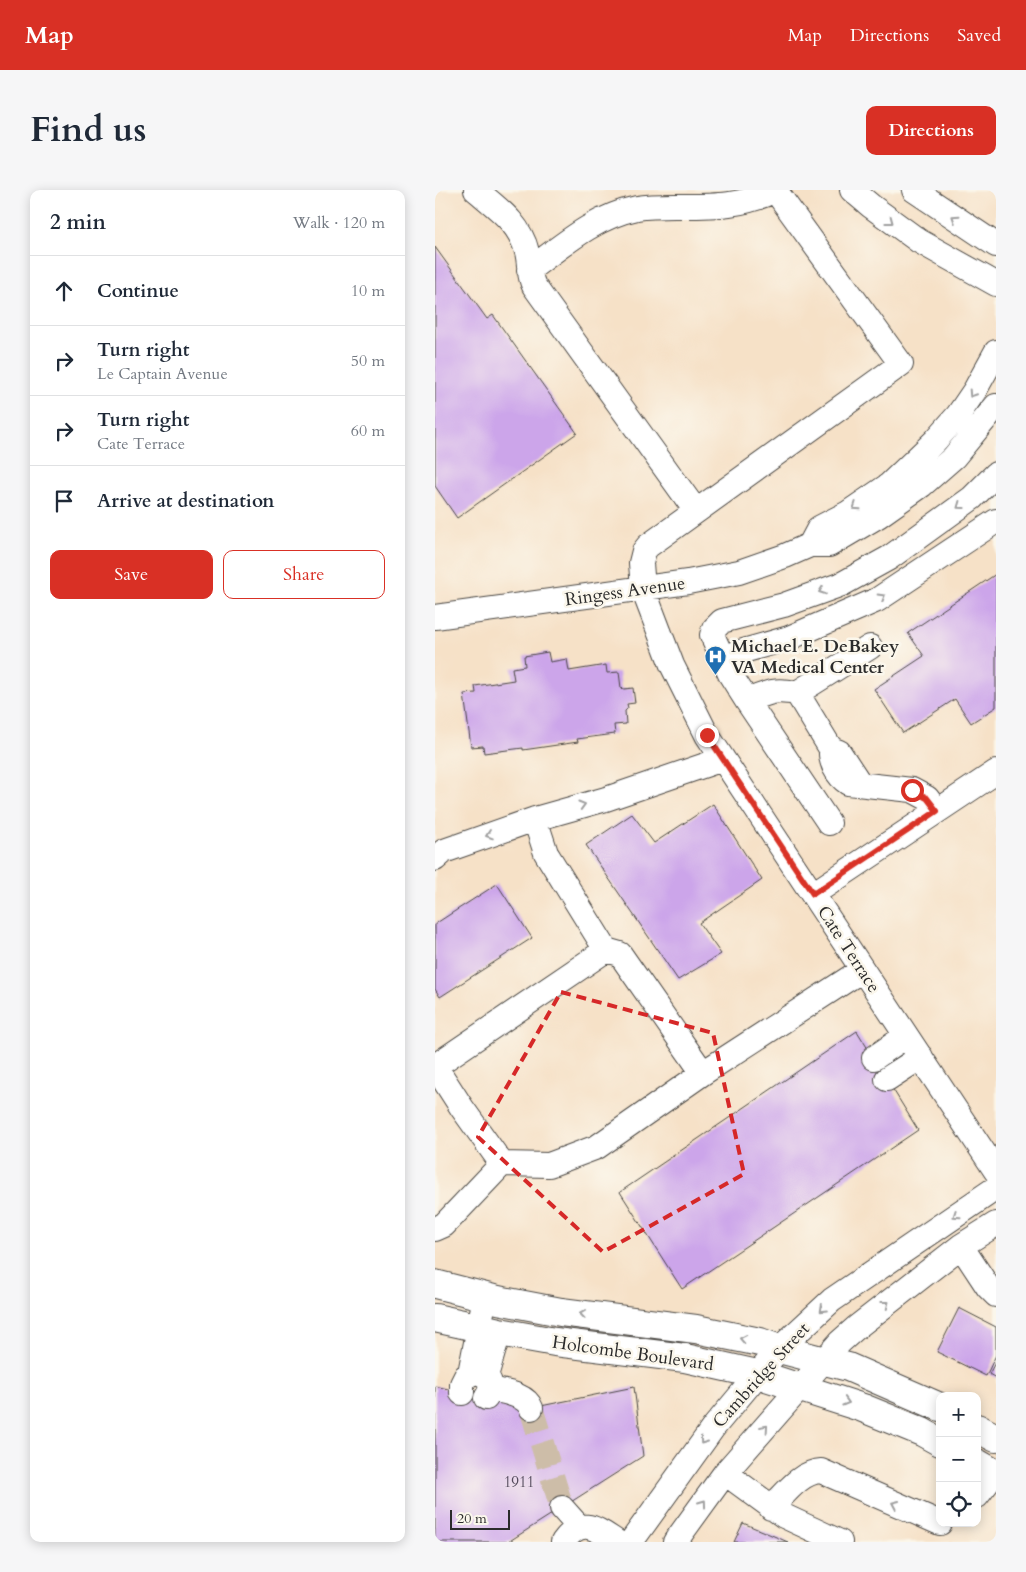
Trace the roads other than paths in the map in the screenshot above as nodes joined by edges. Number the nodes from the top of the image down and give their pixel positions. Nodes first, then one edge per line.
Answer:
1 (476, 190) edge
2 (853, 190) edge
3 (914, 190) edge
4 (996, 244) edge
5 (529, 270) junction
6 (996, 284) edge
7 (996, 352) edge
8 (996, 406) edge
9 (996, 474) edge
10 (696, 511) junction
11 (996, 521) edge
12 (810, 545) junction
13 (643, 589) junction
14 (435, 617) edge
15 (870, 647) dead end
16 (722, 657) junction
17 (797, 693) junction
18 (747, 701) junction
19 (723, 759) junction
20 (996, 772) edge
21 (937, 811) junction
22 (535, 819) junction
23 (829, 823) dead end
24 (435, 858) edge
25 (813, 894) junction
26 (606, 950) junction
27 (862, 970) junction
28 (914, 1047) junction
29 (435, 1066) edge
30 (881, 1069) dead end
31 (703, 1073) junction
32 (502, 1164) junction
33 (996, 1171) edge
34 (996, 1188) edge
35 (996, 1224) edge
36 (435, 1229) edge
37 (961, 1246) junction
38 (435, 1284) edge
39 (996, 1295) edge
40 (485, 1297) junction
41 (435, 1318) edge
42 (489, 1330) junction
43 (779, 1349) junction
44 (824, 1360) junction
45 (757, 1374) junction
46 (800, 1386) junction
47 (936, 1405) edge
48 (531, 1408) tunnel mouth
49 (981, 1430) edge
50 (996, 1438) edge
51 (936, 1440) edge
52 (981, 1465) edge
53 (725, 1473) junction
54 (996, 1473) edge
55 (981, 1491) edge
56 (562, 1508) tunnel mouth
57 (771, 1508) junction
58 (945, 1528) edge
59 (571, 1535) edge
60 (617, 1542) edge
61 (631, 1542) edge
62 (675, 1542) edge
63 (840, 1542) edge

1 - 5 street
2 -> 6 street
4 -> 3 street
5 - 10 street
5 - 10 street
7 -> 12 street
8 - 12 street, Ringess Avenue
9 -> 16 street
10 - 13 street, Cate Terrace
16 -> 11 street
12 - 13 street, Ringess Avenue
13 - 14 street, Ringess Avenue
13 - 19 street, Cate Terrace
15 - 17 street
16 - 18 street
17 - 18 street
17 - 21 street
18 - 23 street
22 -> 19 street
19 - 25 street, Cate Terrace
20 - 21 street
21 - 25 street
22 -> 24 street
22 - 26 street
25 - 27 street, Cate Terrace
26 - 29 street
26 - 31 street
27 - 28 street, Cate Terrace
27 - 31 street
28 - 30 street
28 - 33 street, Cate Terrace
29 - 32 street
31 - 32 street
32 - 36 street
34 -> 43 street, Cambridge Street
35 - 37 street, Cambridge Street
37 - 39 street
44 -> 37 street, Cambridge Street
38 - 40 main road, Holcombe Boulevard
40 - 42 street
43 -> 40 main road, Holcombe Boulevard
41 - 42 main road, Holcombe Boulevard
42 - 45 main road, Holcombe Boulevard
42 - 48 street
43 - 44 main road, Holcombe Boulevard
43 - 45 street, Cambridge Street
44 - 46 street, Cambridge Street
44 - 47 main road, Holcombe Boulevard
45 - 46 main road, Holcombe Boulevard
45 -> 61 street, Cambridge Street
46 -> 51 main road, Holcombe Boulevard
53 -> 46 street, Cambridge Street
49 - 50 main road
52 - 54 main road
53 - 57 street
62 -> 53 street, Cambridge Street
54 - 55 street
56 - 59 street
58 -> 57 street
57 - 63 street
59 - 60 street

